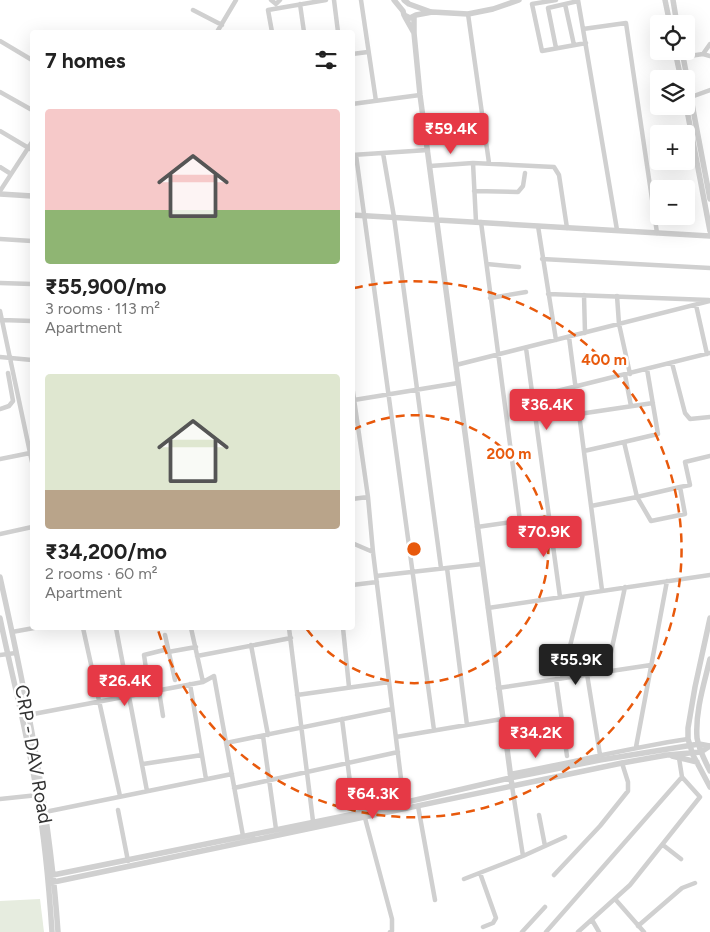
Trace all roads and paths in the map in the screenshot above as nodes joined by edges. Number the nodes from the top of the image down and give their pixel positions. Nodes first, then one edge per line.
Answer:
1 (236, 0) edge
2 (271, 0) edge
3 (280, 0) edge
4 (326, 0) edge
5 (334, 0) edge
6 (361, 0) edge
7 (394, 0) edge
8 (519, 0) edge
9 (556, 0) edge
10 (666, 0) edge
11 (673, 0) edge
12 (578, 1) edge
13 (300, 4) junction
14 (409, 4) edge
15 (565, 4) junction
16 (193, 10) dead end
17 (432, 12) junction
18 (404, 14) junction
19 (468, 14) junction
20 (415, 15) junction
21 (668, 15) edge
22 (676, 15) edge
23 (222, 25) junction
24 (583, 29) junction
25 (218, 30) edge
26 (272, 30) edge
27 (304, 30) edge
28 (338, 30) edge
29 (414, 33) junction
30 (0, 41) edge
31 (586, 43) junction
32 (710, 44) edge
33 (574, 45) junction
34 (556, 48) junction
35 (368, 52) junction
36 (355, 54) edge
37 (695, 54) edge
38 (702, 54) junction
39 (710, 56) edge
40 (30, 59) edge
41 (710, 90) edge
42 (0, 92) edge
43 (420, 95) junction
44 (695, 96) edge
45 (376, 101) junction
46 (355, 104) edge
47 (30, 109) edge
48 (688, 115) edge
49 (694, 115) edge
50 (0, 131) edge
51 (30, 148) edge
52 (30, 150) edge
53 (428, 150) junction
54 (383, 153) junction
55 (355, 155) edge
56 (355, 161) edge
57 (473, 163) junction
58 (489, 163) junction
59 (430, 166) junction
60 (0, 167) edge
61 (525, 173) dead end
62 (11, 174) junction
63 (474, 191) junction
64 (0, 193) edge
65 (30, 196) edge
66 (710, 199) edge
67 (355, 215) edge
68 (364, 216) junction
69 (394, 217) junction
70 (437, 220) junction
71 (478, 222) junction
72 (538, 226) junction
73 (567, 228) junction
74 (617, 230) junction
75 (710, 231) edge
76 (657, 233) junction
77 (710, 236) edge
78 (0, 239) edge
79 (30, 241) edge
80 (542, 259) junction
81 (487, 264) junction
82 (519, 267) dead end
83 (710, 268) edge
84 (0, 283) edge
85 (30, 284) edge
86 (526, 292) dead end
87 (548, 294) junction
88 (584, 295) junction
89 (616, 296) junction
90 (490, 298) junction
91 (710, 300) edge
92 (696, 305) junction
93 (0, 311) edge
94 (2, 320) junction
95 (30, 321) edge
96 (619, 324) junction
97 (585, 333) junction
98 (569, 337) junction
99 (556, 340) junction
100 (526, 348) junction
101 (708, 353) edge
102 (497, 355) junction
103 (0, 357) edge
104 (10, 358) junction
105 (30, 360) edge
106 (672, 363) junction
107 (456, 365) junction
108 (647, 369) junction
109 (8, 373) dead end
110 (627, 374) junction
111 (458, 383) junction
112 (576, 387) junction
113 (416, 390) junction
114 (388, 394) junction
115 (533, 397) junction
116 (355, 400) edge
117 (653, 403) junction
118 (631, 406) junction
119 (355, 407) edge
120 (0, 409) edge
121 (579, 414) junction
122 (710, 417) edge
123 (624, 442) junction
124 (360, 443) junction
125 (355, 444) edge
126 (584, 451) junction
127 (30, 453) joint
128 (710, 456) edge
129 (0, 459) edge
130 (680, 487) junction
131 (368, 497) junction
132 (636, 497) junction
133 (355, 499) edge
134 (591, 506) junction
135 (548, 517) junction
136 (520, 521) junction
137 (30, 527) edge
138 (477, 527) junction
139 (0, 534) edge
140 (355, 543) edge
141 (373, 552) junction
142 (482, 564) junction
143 (441, 568) junction
144 (447, 568) junction
145 (413, 572) junction
146 (710, 575) edge
147 (376, 576) junction
148 (0, 577) edge
149 (667, 581) junction
150 (377, 582) junction
151 (355, 585) edge
152 (625, 588) junction
153 (602, 590) junction
154 (583, 594) junction
155 (560, 597) junction
156 (488, 608) junction
157 (0, 618) edge
158 (710, 618) edge
159 (30, 629) edge
160 (83, 630) edge
161 (116, 630) edge
162 (192, 630) edge
163 (289, 630) edge
164 (343, 630) edge
165 (12, 632) junction
166 (165, 635) dead end
167 (290, 638) junction
168 (251, 644) junction
169 (196, 647) junction
170 (168, 650) junction
171 (16, 653) junction
172 (7, 654) junction
173 (0, 656) edge
174 (197, 656) junction
175 (710, 659) edge
176 (651, 665) junction
177 (607, 671) junction
178 (587, 674) junction
179 (562, 678) junction
180 (556, 679) junction
181 (175, 680) dead end
182 (148, 682) dead end
183 (203, 682) junction
184 (389, 682) junction
185 (190, 684) junction
186 (349, 687) junction
187 (498, 688) junction
188 (159, 691) junction
189 (298, 695) junction
190 (129, 697) junction
191 (99, 703) junction
192 (392, 708) junction
193 (28, 715) junction
194 (163, 716) dead end
195 (342, 719) junction
196 (502, 719) junction
197 (467, 725) junction
198 (302, 727) junction
199 (434, 730) junction
200 (265, 735) junction
201 (396, 737) junction
202 (689, 742) junction
203 (226, 743) junction
204 (699, 744) junction
205 (710, 746) edge
206 (636, 747) junction
207 (398, 752) junction
208 (692, 752) junction
209 (701, 752) junction
210 (667, 754) junction
211 (202, 755) junction
212 (600, 755) junction
213 (566, 756) dead end
214 (679, 758) junction
215 (697, 762) junction
216 (347, 763) junction
217 (622, 763) junction
218 (143, 764) junction
219 (710, 771) edge
220 (307, 772) junction
221 (232, 774) junction
222 (510, 776) junction
223 (682, 777) junction
224 (206, 779) junction
225 (269, 780) junction
226 (512, 786) junction
227 (710, 787) edge
228 (234, 788) junction
229 (147, 791) junction
230 (40, 794) junction
231 (120, 796) junction
232 (0, 799) edge
233 (404, 803) junction
234 (418, 806) junction
235 (118, 810) dead end
236 (45, 812) junction
237 (354, 814) junction
238 (539, 815) dead end
239 (365, 818) junction
240 (313, 821) junction
241 (276, 830) junction
242 (243, 836) junction
243 (565, 837) dead end
244 (663, 845) junction
245 (545, 846) junction
246 (523, 856) junction
247 (681, 859) dead end
248 (128, 861) junction
249 (480, 873) junction
250 (51, 875) junction
251 (554, 875) dead end
252 (464, 879) dead end
253 (51, 883) junction
254 (695, 883) dead end
255 (615, 899) junction
256 (435, 900) dead end
257 (545, 907) dead end
258 (592, 920) junction
259 (638, 926) junction
260 (483, 927) dead end
261 (52, 932) edge
262 (58, 932) edge
263 (390, 932) edge
264 (522, 932) edge
265 (546, 932) edge
266 (578, 932) edge
267 (599, 932) edge
268 (644, 932) edge

1 - 23 street
2 - 3 street
4 - 13 street
5 - 28 street
6 - 35 street
7 - 18 street
8 - 19 street
9 - 34 street
10 - 21 street
11 - 22 street
12 - 15 street
12 - 24 street
13 - 26 street
13 - 27 street
14 - 17 street
14 - 18 street
14 - 20 street
15 - 33 street
15 - 34 street
16 - 23 street
17 - 19 street
17 - 20 street
18 - 20 street
18 - 29 street
19 - 58 street
20 - 29 street
23 - 25 street
24 - 31 street
24 - 76 street
29 - 43 street
30 - 40 street
31 - 33 street
31 - 74 street
32 - 38 street
33 - 34 street
35 - 36 street
35 - 45 street
37 - 38 street
38 - 39 street
41 - 44 street
42 - 47 street
43 - 45 street
43 - 53 street
45 - 46 street
48 - 75 street
49 - 66 street
50 - 51 street
52 - 62 street
53 - 54 street
53 - 59 street
54 - 55 street
54 - 69 street
56 - 68 street
57 - 58 street
57 - 59 street
57 - 63 street
58 - 73 street
59 - 70 street
60 - 62 street
61 - 63 street
62 - 64 street
63 - 71 street
64 - 65 street
67 - 68 street
68 - 69 street
68 - 114 street
69 - 70 street
69 - 113 street
70 - 71 street
70 - 107 street
71 - 72 street
71 - 81 street
72 - 73 street
72 - 80 street
73 - 74 street
74 - 76 street
76 - 77 street
78 - 79 street
80 - 83 street
80 - 87 street
81 - 82 street
81 - 90 street
84 - 85 street
86 - 90 street
87 - 88 street
87 - 99 street
88 - 89 street
88 - 97 street
89 - 91 street
89 - 96 street
90 - 102 street
91 - 92 street
92 - 96 street
92 - 101 street
93 - 94 street
94 - 95 street
94 - 104 street
96 - 97 street
96 - 110 street
97 - 98 street
98 - 99 street
98 - 112 street
99 - 100 street
100 - 102 street
100 - 115 street
101 - 106 street
102 - 107 street
102 - 136 street
103 - 104 street
104 - 105 street
104 - 127 street
106 - 108 street
106 - 122 street
107 - 111 street
108 - 110 street
108 - 117 street
109 - 120 street
110 - 112 street
110 - 118 street
111 - 113 street
111 - 138 street
112 - 115 street
112 - 121 street
113 - 114 street
113 - 143 street
114 - 116 street
114 - 145 street
115 - 135 street
117 - 118 street
117 - 123 street
118 - 121 street
119 - 124 street
121 - 126 street
123 - 126 street
123 - 132 street
124 - 125 street
124 - 131 street
126 - 134 street
127 - 129 street
128 - 130 street
130 - 132 street
130 - 132 street
131 - 133 street
131 - 141 street
132 - 134 street
134 - 153 street
135 - 136 street
135 - 155 street
136 - 138 street
137 - 139 street
138 - 142 street
140 - 141 street
141 - 147 street
142 - 144 street
142 - 156 street
143 - 144 street
143 - 145 street
144 - 197 street
145 - 147 street
145 - 199 street
146 - 149 street
147 - 150 street
148 - 165 street, CRP - DAV Road
149 - 152 street
149 - 176 street
150 - 151 street
150 - 184 street
152 - 153 street
152 - 177 street
153 - 154 street
154 - 155 street
154 - 179 street
155 - 156 street
156 - 187 street
157 - 172 street, CRP - DAV Road
158 - 202 street
159 - 165 street
160 - 191 street
161 - 190 street
162 - 169 street
163 - 167 street
164 - 186 street
165 - 171 street, CRP - DAV Road
166 - 170 street
167 - 168 street
167 - 189 street
168 - 174 street
168 - 200 street
169 - 170 street
169 - 174 street
170 - 181 street
170 - 182 street
171 - 172 street
171 - 193 street, CRP - DAV Road
172 - 173 street
172 - 230 street, CRP - DAV Road
174 - 183 street
175 - 204 street
176 - 177 street
176 - 206 street
177 - 178 street
178 - 179 street
178 - 212 street
179 - 180 street
180 - 187 street
180 - 213 street
183 - 185 street
183 - 203 street
184 - 186 street
184 - 192 street
185 - 188 street
185 - 211 street
186 - 189 street
187 - 196 street
188 - 190 street
188 - 194 street
189 - 198 street
190 - 191 street
190 - 218 street
191 - 193 street
191 - 231 street
192 - 195 street
192 - 201 street
193 - 230 street, CRP - DAV Road
195 - 198 street
195 - 216 street
196 - 197 street
196 - 222 street
197 - 199 street
198 - 200 street
198 - 220 street
199 - 201 street
200 - 203 street
200 - 225 street
201 - 207 street
202 - 204 street
202 - 206 street
202 - 208 street
202 - 222 street
203 - 221 street
204 - 205 street
204 - 209 street
205 - 209 street
206 - 212 street
207 - 216 street
207 - 233 street
208 - 209 street
208 - 210 street
208 - 215 street
209 - 219 street
210 - 214 street
210 - 217 street
211 - 218 street
211 - 224 street
212 - 222 street
214 - 215 street
214 - 223 street
215 - 227 street
216 - 220 street
216 - 237 street
217 - 226 street
217 - 251 street
218 - 229 street
220 - 225 street
220 - 240 street
221 - 224 street
221 - 228 street
222 - 226 street
222 - 233 street
223 - 244 street
223 - 265 street
224 - 229 street
225 - 228 street
225 - 241 street
226 - 234 street
226 - 246 street
228 - 242 street
229 - 231 street
230 - 232 street
230 - 236 street, CRP - DAV Road
230 - 250 street, CRP - DAV Road
231 - 236 street
233 - 237 street
234 - 239 street
234 - 256 street
235 - 248 street
236 - 250 street, CRP - DAV Road
237 - 240 street
238 - 245 street
239 - 253 street
239 - 263 street
240 - 241 street
241 - 242 street
242 - 248 street
243 - 245 street
244 - 247 street
244 - 255 street
245 - 246 street
246 - 249 street
248 - 250 street
249 - 252 street
249 - 260 street
250 - 253 street, CRP - DAV Road
253 - 261 street, CRP - DAV Road
253 - 262 street, CRP - DAV Road
254 - 259 street
255 - 258 street
255 - 259 street
257 - 264 street
258 - 266 street
258 - 267 street
259 - 268 street

